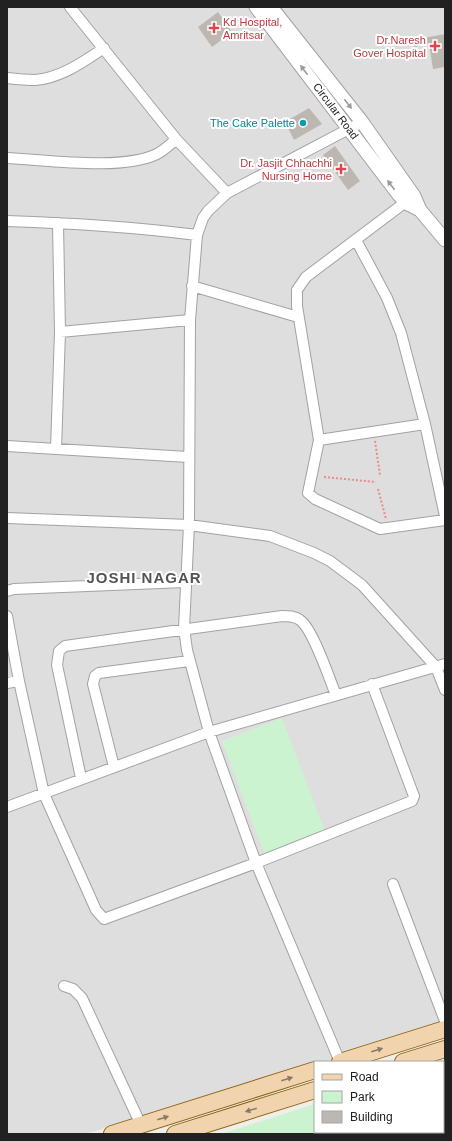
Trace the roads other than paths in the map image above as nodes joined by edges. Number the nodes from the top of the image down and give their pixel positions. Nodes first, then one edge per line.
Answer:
1 (70, 7) edge
2 (256, 7) edge
3 (271, 7) edge
4 (104, 48) junction
5 (7, 78) edge
6 (362, 122) junction
7 (349, 128) junction
8 (176, 139) junction
9 (7, 158) edge
10 (227, 193) junction
11 (410, 199) junction
12 (7, 221) edge
13 (58, 222) junction
14 (196, 235) junction
15 (356, 240) junction
16 (445, 240) edge
17 (192, 286) junction
18 (298, 317) junction
19 (190, 320) junction
20 (60, 332) junction
21 (425, 424) junction
22 (319, 440) junction
23 (7, 446) edge
24 (56, 449) junction
25 (188, 457) junction
26 (445, 469) edge
27 (435, 472) junction
28 (445, 516) edge
29 (7, 518) edge
30 (445, 520) edge
31 (189, 526) junction
32 (185, 582) junction
33 (7, 591) edge
34 (7, 616) edge
35 (184, 628) junction
36 (189, 661) junction
37 (440, 665) edge
38 (19, 681) junction
39 (7, 682) edge
40 (372, 684) junction
41 (445, 690) edge
42 (336, 695) junction
43 (208, 732) junction
44 (114, 766) junction
45 (81, 778) junction
46 (44, 794) junction
47 (7, 808) edge
48 (256, 863) junction
49 (393, 884) dead end
50 (64, 986) dead end
51 (445, 1021) edge
52 (445, 1029) edge
53 (445, 1050) edge
54 (340, 1061) edge
55 (343, 1061) edge
56 (409, 1061) edge
57 (314, 1070) edge
58 (314, 1090) edge
59 (141, 1125) junction
60 (116, 1133) edge
61 (175, 1134) edge

1 - 4 street
7 -> 2 street, Circular Road
3 -> 6 street, Circular Road
4 - 5 street
4 - 8 street
6 - 7 street
6 - 11 street, Circular Road
7 - 10 street
11 -> 7 street, Circular Road
8 - 9 street
8 - 10 street
10 - 14 street
11 - 15 street
11 - 16 street, Circular Road
12 - 13 street
13 - 14 street
13 - 20 street
14 - 17 street
15 - 18 street
15 - 21 street
17 - 18 street
17 - 19 street
18 - 22 street
19 - 20 street
19 - 25 street
20 - 24 street
21 - 22 street
21 - 27 street
22 - 30 street
23 - 24 street
24 - 25 street
25 - 31 street
26 - 27 street
27 - 28 street
29 - 31 street
31 - 32 street
31 - 37 street
32 - 33 street
32 - 35 street
34 - 38 street
35 - 36 street
35 - 42 street
35 - 45 street
36 - 43 street
36 - 44 street
37 - 40 street
37 - 41 street
38 - 39 street
38 - 46 street
40 - 42 street
40 - 48 street
42 - 43 street
43 - 44 street
43 - 48 street
44 - 45 street
45 - 46 street
46 - 47 street
46 - 48 street
48 - 54 street
49 - 51 street
50 - 59 street
55 -> 52 main road
53 - 56 main road
59 -> 57 main road
58 -> 61 main road
59 - 60 main road

